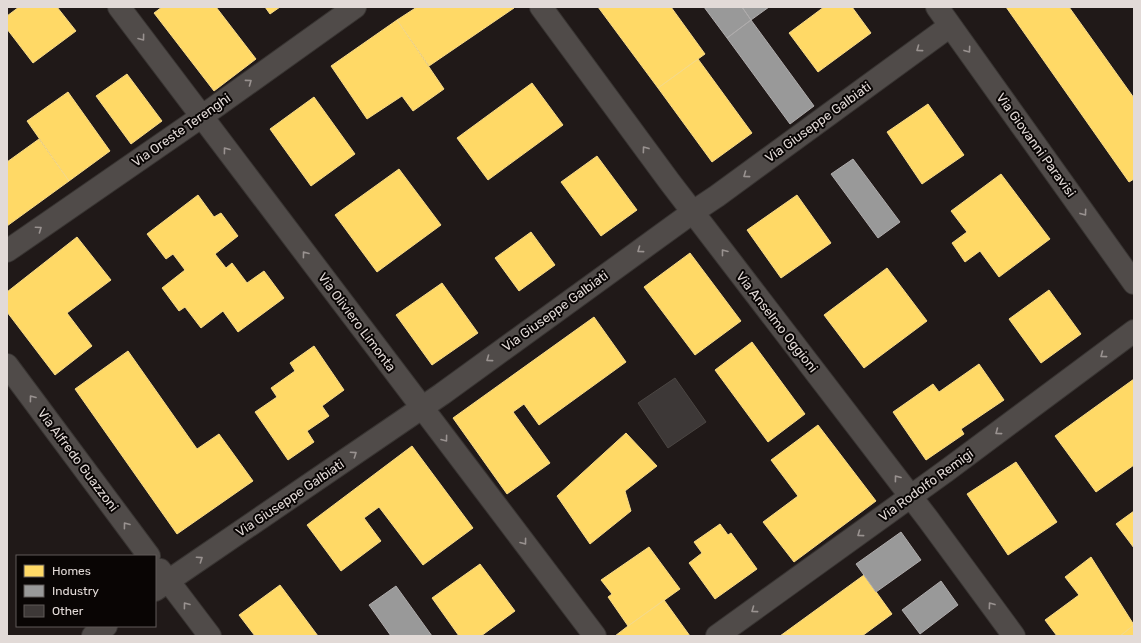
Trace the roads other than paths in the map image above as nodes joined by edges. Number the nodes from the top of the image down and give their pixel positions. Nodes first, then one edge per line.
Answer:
1 (119, 7) edge
2 (355, 7) edge
3 (540, 7) edge
4 (937, 7) edge
5 (950, 26) junction
6 (201, 117) junction
7 (693, 212) junction
8 (7, 251) edge
9 (1134, 283) edge
10 (1134, 331) edge
11 (7, 365) edge
12 (422, 408) junction
13 (911, 496) junction
14 (148, 555) edge
15 (156, 568) edge
16 (161, 586) edge
17 (105, 627) edge
18 (93, 636) edge
19 (210, 636) edge
20 (595, 636) edge
21 (717, 636) edge
22 (1014, 636) edge

1 -> 6 street, Via Oliviero Limonta
6 -> 2 street, Via Oreste Terenghi
7 -> 3 street, Via Anselmo Oggioni
4 - 5 street, Via Giovanni Paravisi
5 -> 7 street, Via Giuseppe Galbiati
5 -> 9 street, Via Giovanni Paravisi
8 -> 6 street, Via Oreste Terenghi
12 -> 6 street, Via Oliviero Limonta
7 -> 12 street, Via Giuseppe Galbiati
13 -> 7 street, Via Anselmo Oggioni
10 -> 13 street, Via Rodolfo Remigi
14 -> 11 street, Via Alfredo Guazzoni
16 -> 12 street, Via Giuseppe Galbiati
12 -> 20 street, Via Oliviero Limonta
13 -> 21 street, Via Rodolfo Remigi
22 -> 13 street, Via Anselmo Oggioni
15 - 16 street
19 -> 16 street
17 - 18 street

